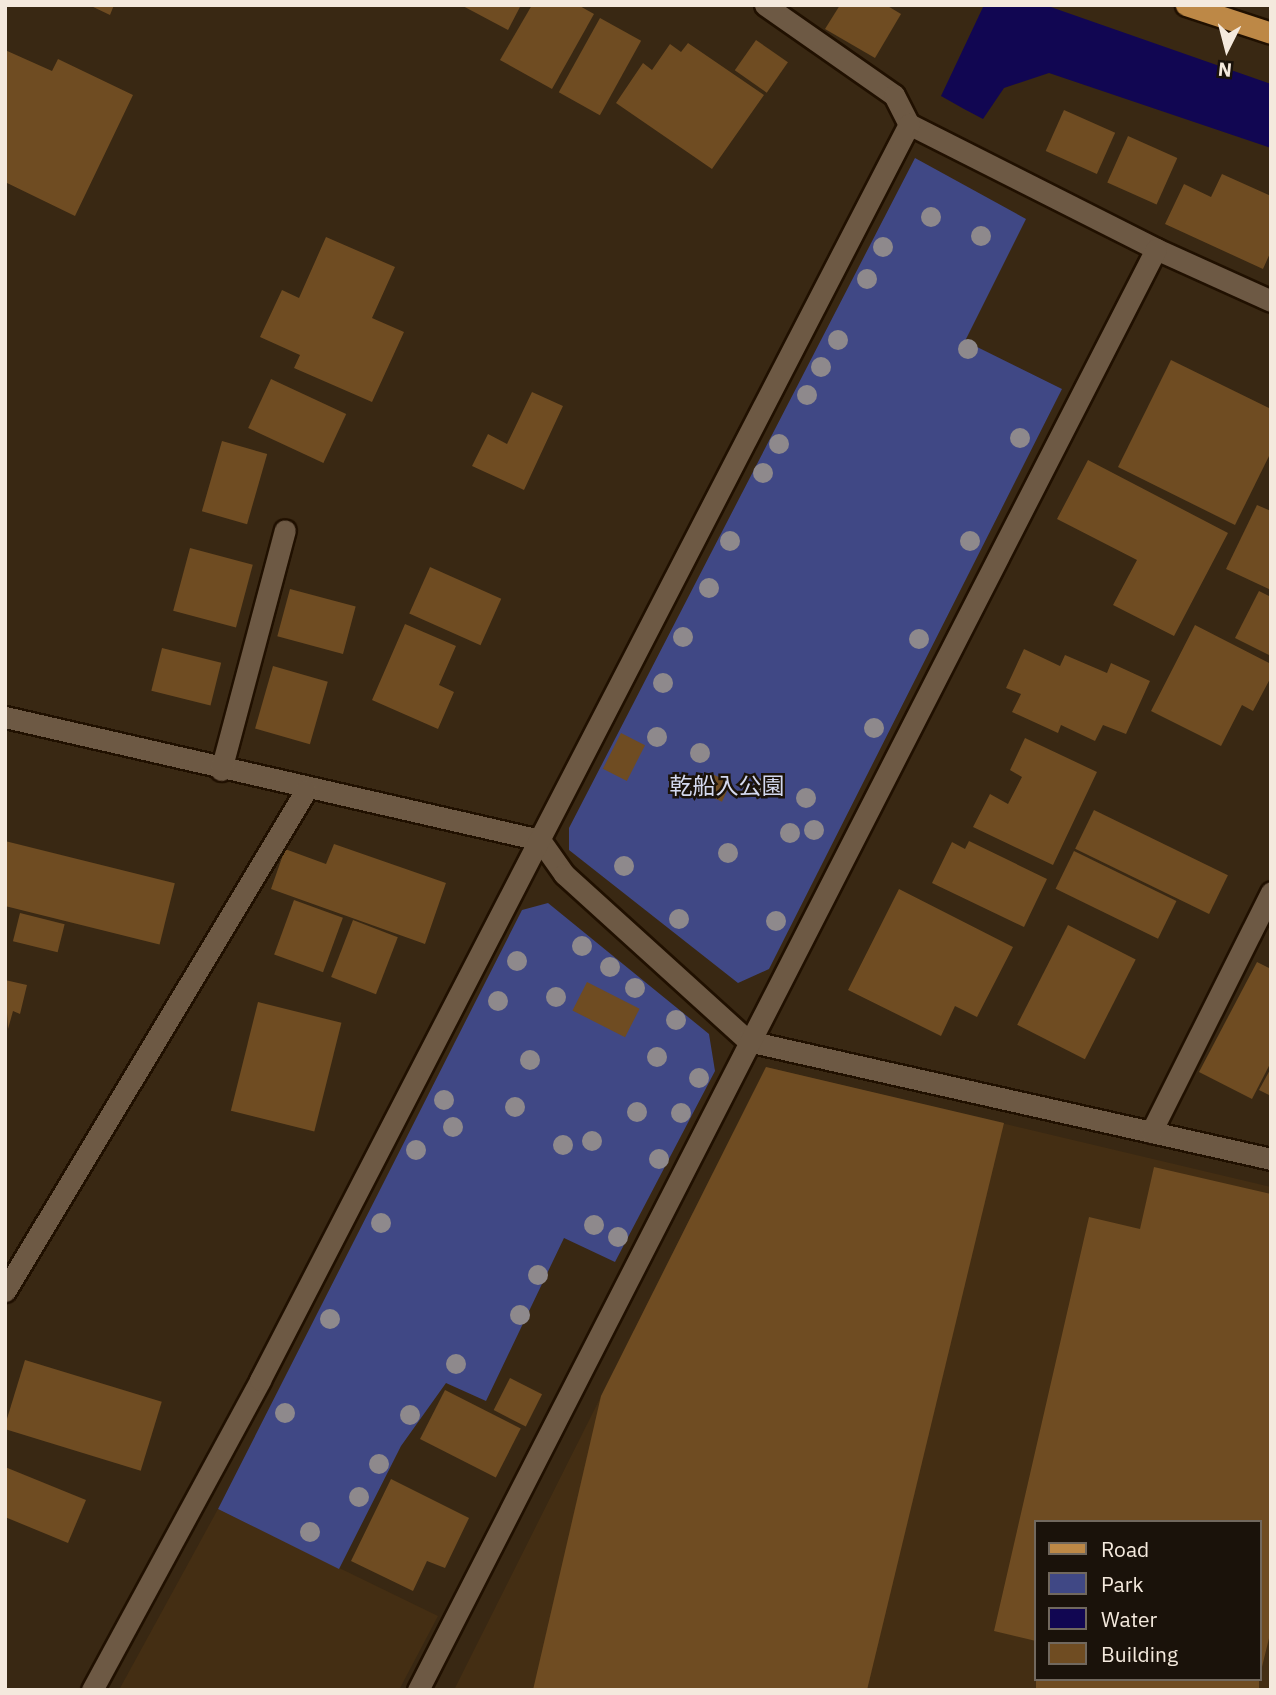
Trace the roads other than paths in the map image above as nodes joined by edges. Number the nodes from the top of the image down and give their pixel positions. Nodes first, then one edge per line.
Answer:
1 (765, 5) edge
2 (1186, 5) edge
3 (1271, 33) edge
4 (909, 124) junction
5 (1156, 249) junction
6 (1271, 301) edge
7 (285, 530) dead end
8 (5, 717) edge
9 (221, 770) junction
10 (306, 790) junction
11 (540, 840) junction
12 (1271, 892) edge
13 (748, 1041) junction
14 (1151, 1132) junction
15 (1271, 1159) edge
16 (5, 1291) edge
17 (92, 1690) edge
18 (418, 1690) edge

1 - 4 street
2 - 3 main road
4 - 5 street
4 - 11 street
5 - 6 street
5 - 13 street
7 - 9 street
8 - 9 street
9 - 10 street
10 - 11 street
10 - 16 street
11 - 13 street
11 - 17 street
12 - 14 street
13 - 14 street
13 - 18 street
14 - 15 street

